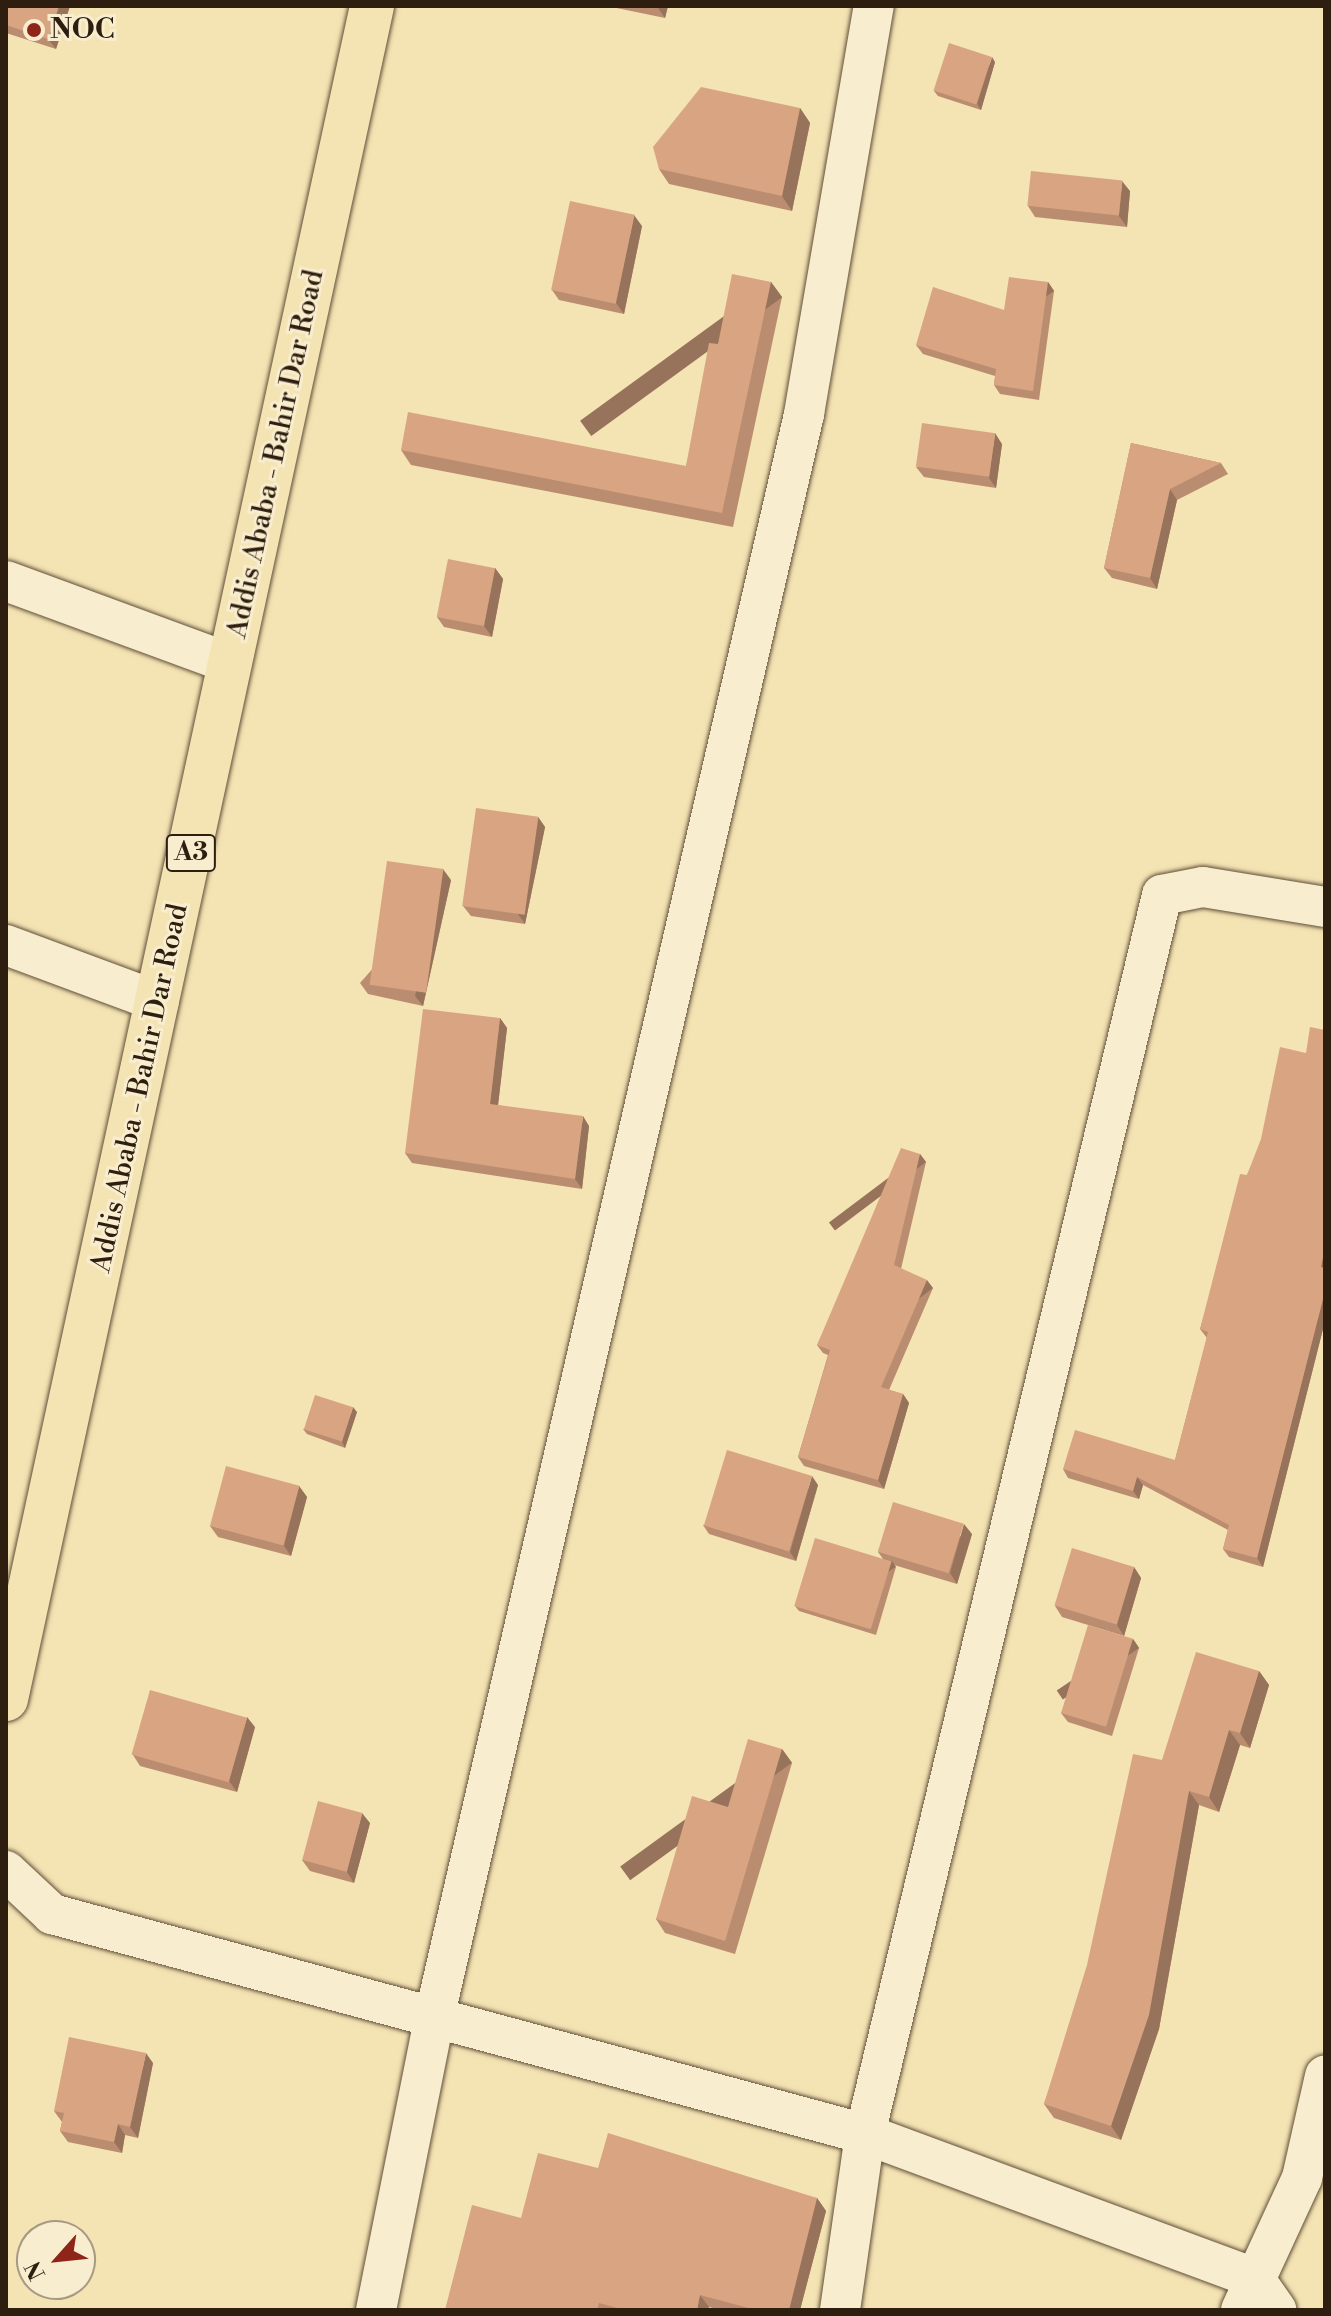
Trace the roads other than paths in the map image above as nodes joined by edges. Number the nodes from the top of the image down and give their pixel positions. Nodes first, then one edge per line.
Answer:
1 (372, 6) edge
2 (874, 6) edge
3 (6, 581) edge
4 (231, 664) junction
5 (1325, 907) edge
6 (6, 945) edge
7 (159, 1002) junction
8 (6, 1699) edge
9 (6, 1871) edge
10 (435, 2014) junction
11 (1325, 2076) edge
12 (865, 2134) junction
13 (1257, 2299) edge
14 (376, 2310) edge
15 (840, 2310) edge

1 - 4 highway, Addis Ababa - Bahir Dar Road / A3
2 - 10 street
3 - 4 street
4 - 7 highway, Addis Ababa - Bahir Dar Road / A3
5 - 12 street
6 - 7 street
7 - 8 highway, Addis Ababa - Bahir Dar Road / A3
9 - 10 street
10 - 12 street
10 - 14 street
11 - 13 street
12 - 13 street
12 - 15 street

